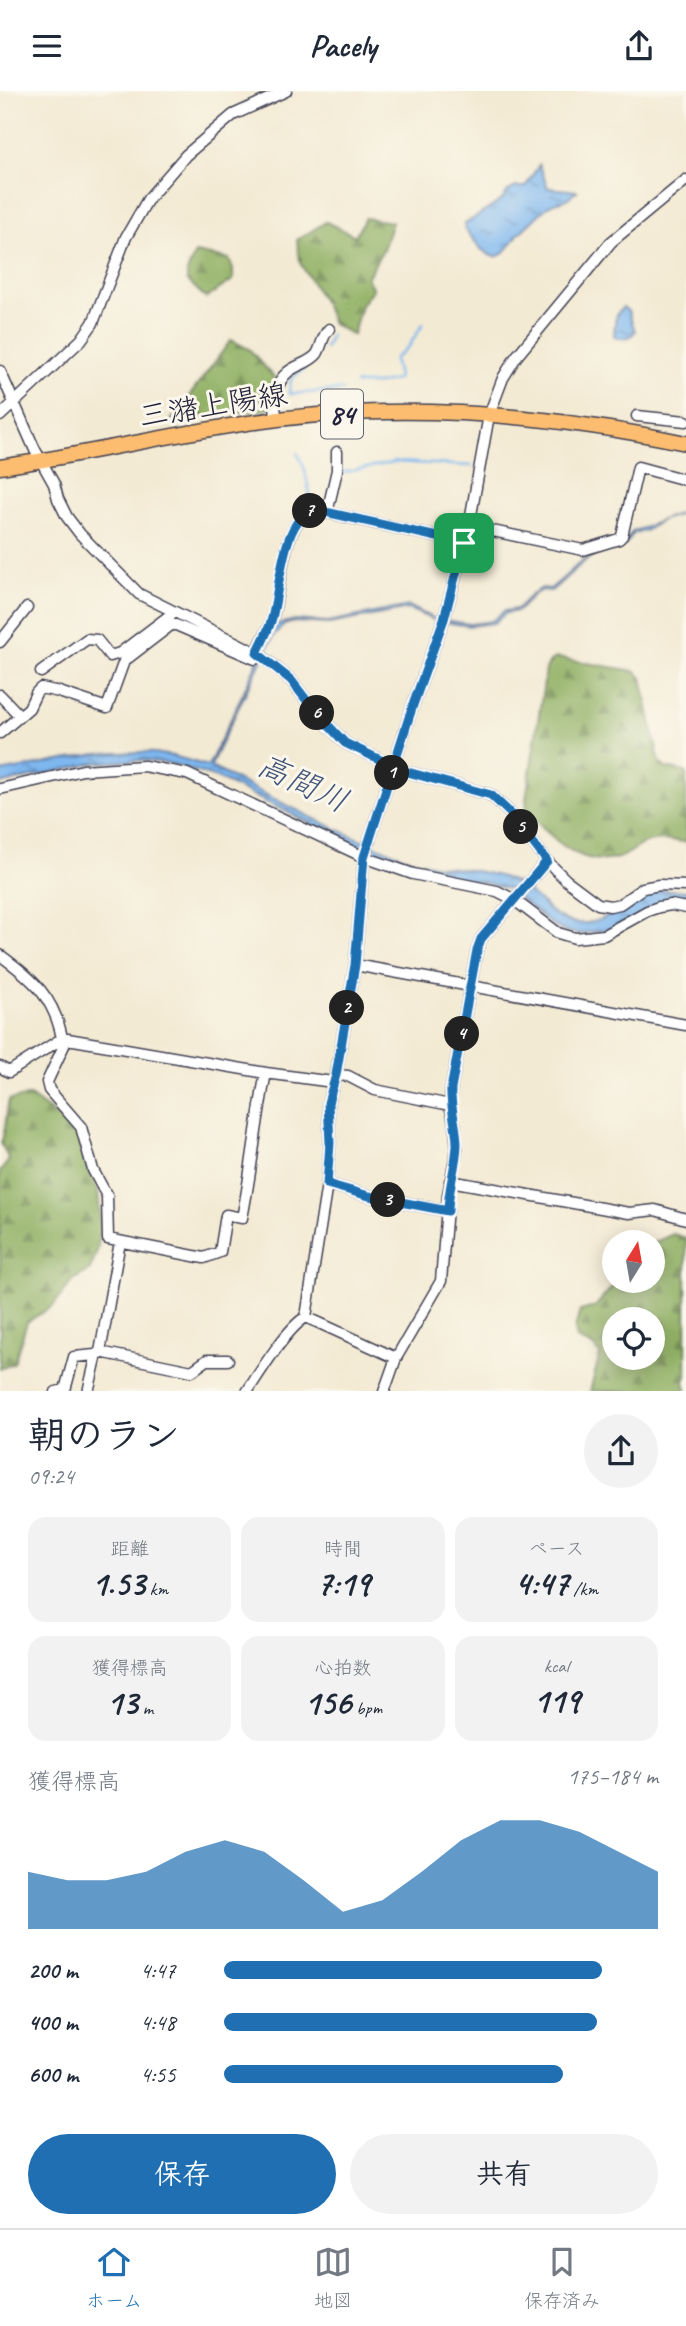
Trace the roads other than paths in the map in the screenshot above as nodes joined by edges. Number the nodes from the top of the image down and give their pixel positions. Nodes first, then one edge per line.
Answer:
1 (284, 91) edge
2 (686, 180) edge
3 (330, 329) dead end
4 (0, 371) edge
5 (14, 402) junction
6 (489, 415) junction
7 (0, 416) edge
8 (637, 416) dead end
9 (276, 419) junction
10 (686, 421) edge
11 (686, 443) edge
12 (337, 452) dead end
13 (41, 461) junction
14 (0, 467) edge
15 (686, 480) edge
16 (330, 514) junction
17 (469, 526) junction
18 (464, 543) junction
19 (27, 608) dead end
20 (173, 613) junction
21 (1, 640) edge
22 (260, 655) junction
23 (41, 672) dead end
24 (0, 695) edge
25 (20, 716) junction
26 (0, 733) edge
27 (394, 765) junction
28 (0, 789) edge
29 (364, 857) junction
30 (547, 861) junction
31 (686, 886) edge
32 (515, 898) junction
33 (686, 908) edge
34 (0, 955) edge
35 (355, 965) junction
36 (471, 986) junction
37 (686, 1025) edge
38 (62, 1040) junction
39 (0, 1067) edge
40 (266, 1073) junction
41 (334, 1078) junction
42 (450, 1105) junction
43 (450, 1181) junction
44 (327, 1184) junction
45 (448, 1211) junction
46 (686, 1219) edge
47 (120, 1242) junction
48 (306, 1317) junction
49 (98, 1353) junction
50 (396, 1358) junction
51 (228, 1360) dead end
52 (56, 1391) edge
53 (88, 1391) edge
54 (247, 1391) edge
55 (384, 1391) edge

1 - 5 street
2 - 6 street
3 - 9 street
4 - 5 street
5 - 7 street
5 - 13 street
6 - 9 main road, 三潴上陽線 / 84
6 - 11 main road, 三潴上陽線 / 84
6 - 17 street
8 - 10 street
9 - 13 main road, 三潴上陽線 / 84
12 - 16 street
13 - 14 main road, 三潴上陽線 / 84
13 - 20 street
15 - 17 street
16 - 18 street
16 - 22 street
17 - 18 street
18 - 27 street
19 - 21 street
20 - 22 street
20 - 23 street
22 - 25 street
22 - 27 street
24 - 25 street
25 - 26 street
27 - 29 street
27 - 30 street
28 - 29 street
29 - 32 street
29 - 35 street
30 - 31 street
30 - 32 street
32 - 33 street
32 - 36 street
34 - 38 street
35 - 36 street
35 - 41 street
36 - 37 street
36 - 42 street
38 - 39 street
38 - 40 street
38 - 47 street
40 - 41 street
40 - 47 street
41 - 42 street
41 - 44 street
42 - 43 street
43 - 45 street
43 - 46 street
44 - 45 street
44 - 48 street
45 - 50 street
47 - 49 street
48 - 50 street
48 - 54 street
49 - 51 street
49 - 52 street
49 - 53 street
50 - 55 street

